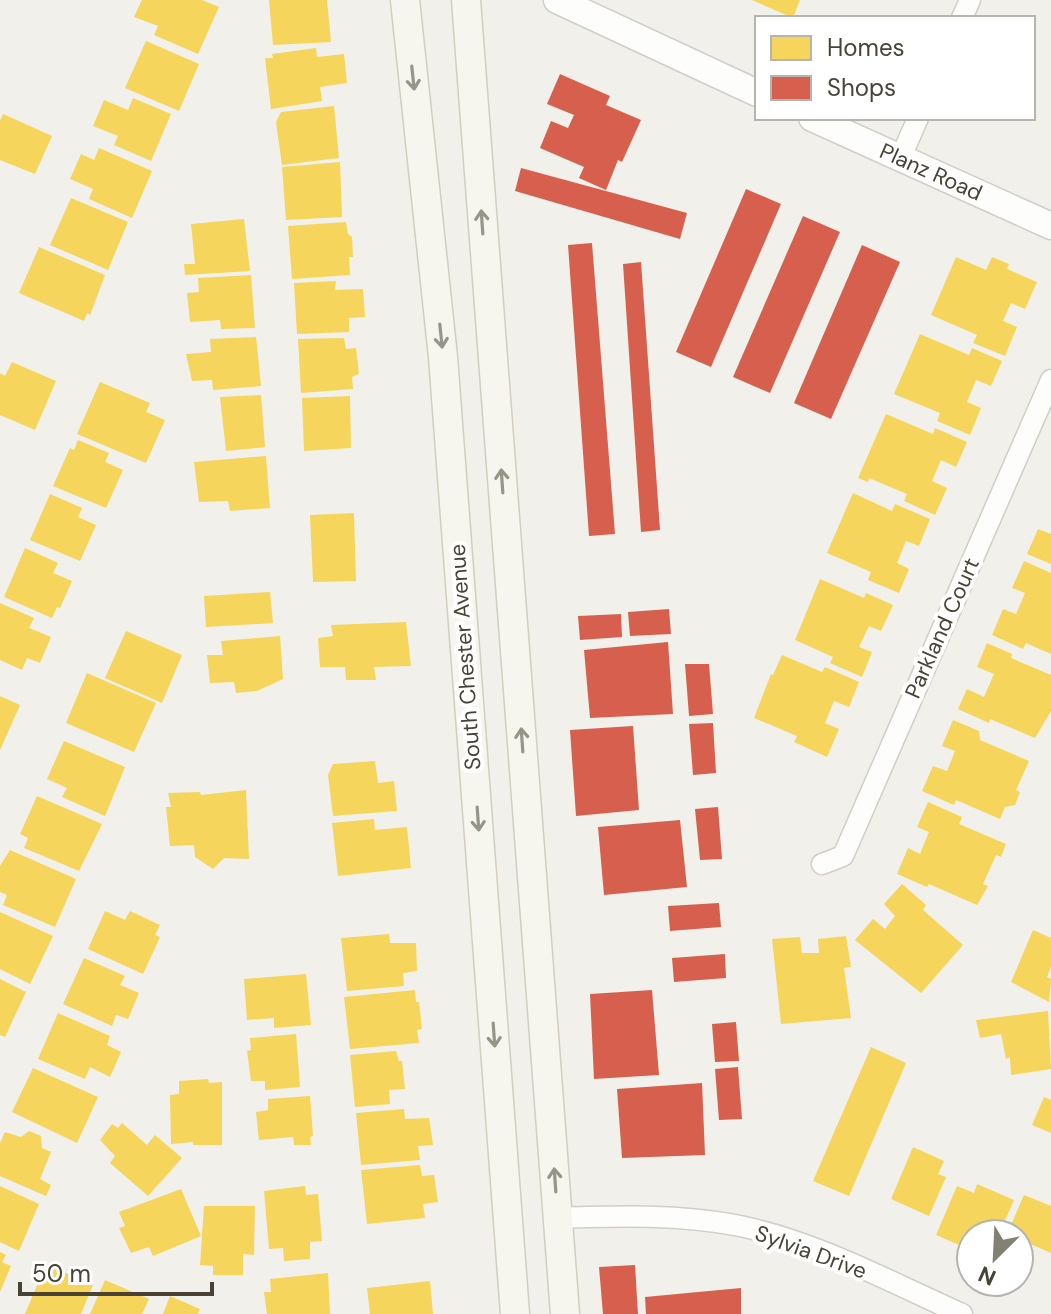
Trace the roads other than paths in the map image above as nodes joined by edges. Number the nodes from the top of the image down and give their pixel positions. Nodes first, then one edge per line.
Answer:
1 (405, 0) edge
2 (466, 0) edge
3 (557, 0) edge
4 (755, 92) edge
5 (816, 120) edge
6 (917, 120) edge
7 (900, 159) junction
8 (1051, 226) edge
9 (1051, 380) edge
10 (822, 864) dead end
11 (558, 1218) junction
12 (515, 1314) edge
13 (565, 1314) edge
14 (962, 1314) edge

1 -> 12 main road, South Chester Avenue
11 -> 2 main road
3 - 4 street
5 - 7 street, Planz Road
6 - 7 street
7 - 8 street, Planz Road
9 - 10 street, Parkland Court
11 - 13 main road
11 - 14 street, Sylvia Drive

